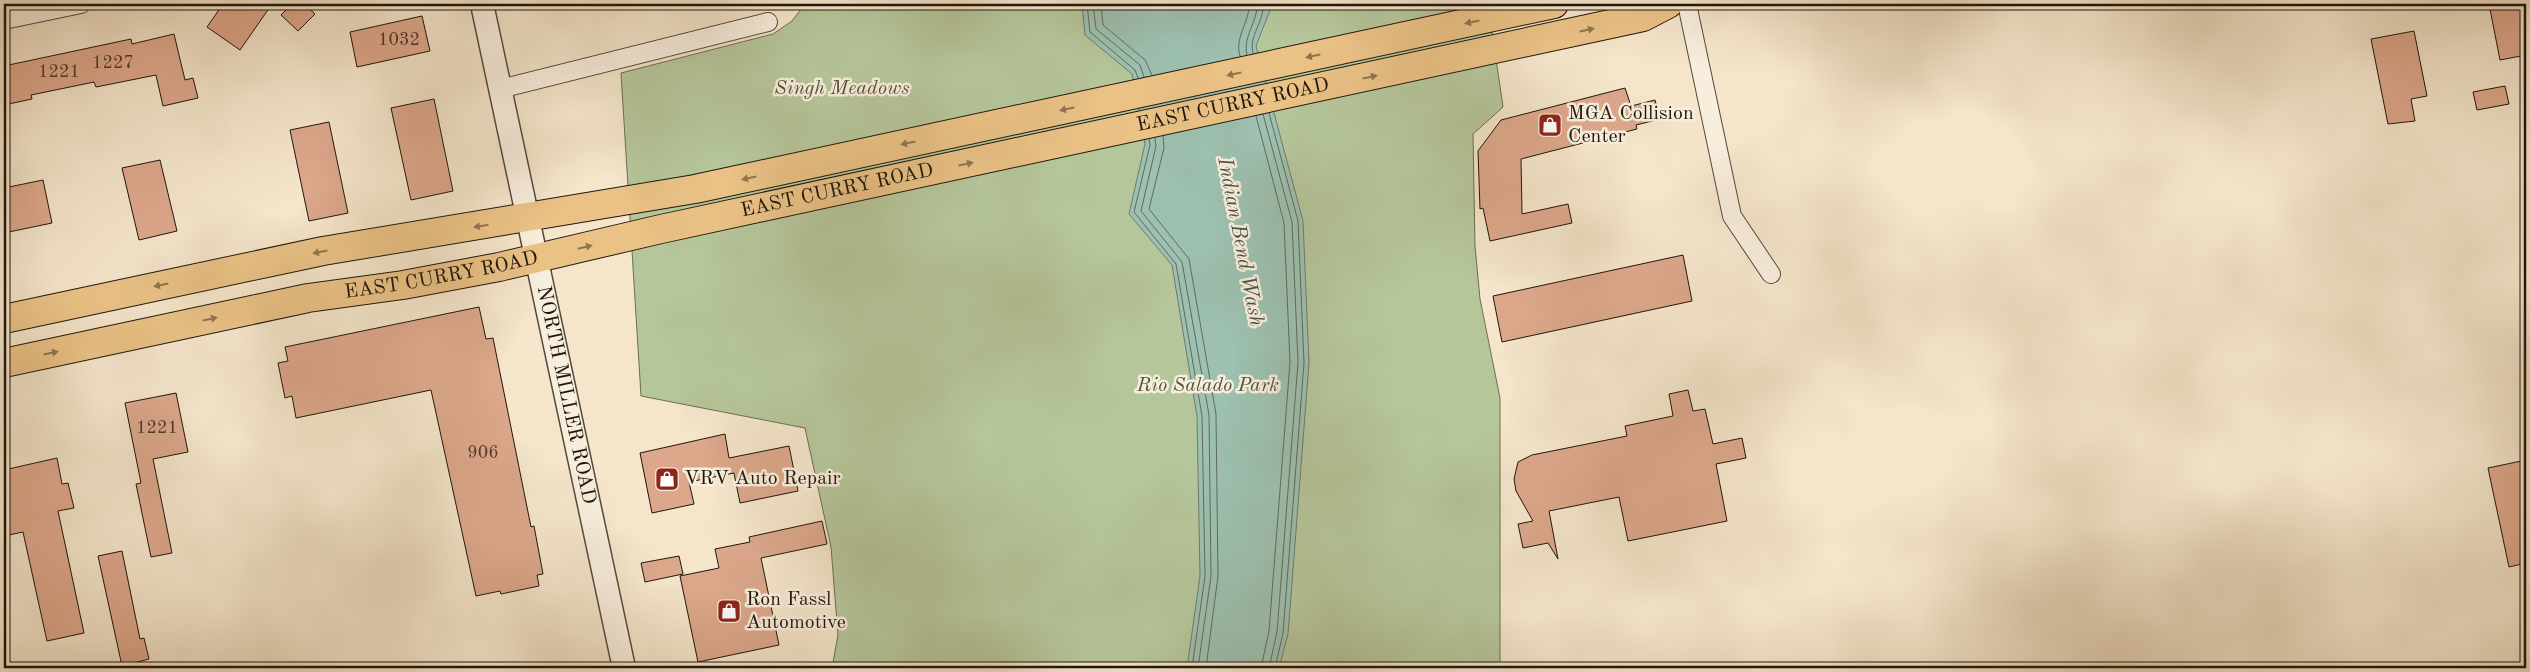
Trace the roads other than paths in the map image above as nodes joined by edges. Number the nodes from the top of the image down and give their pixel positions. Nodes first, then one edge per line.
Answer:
1 (81, 4) edge
2 (482, 4) edge
3 (1554, 4) edge
4 (1668, 4) edge
5 (1687, 4) edge
6 (4, 20) edge
7 (768, 22) dead end
8 (500, 89) junction
9 (529, 218) junction
10 (537, 258) junction
11 (1771, 274) dead end
12 (4, 319) edge
13 (4, 363) edge
14 (624, 668) edge

1 - 6 street
2 - 8 street, NORTH MILLER ROAD
3 -> 9 main road, EAST CURRY ROAD
10 -> 4 main road, EAST CURRY ROAD
5 - 11 street
7 - 8 street
8 - 9 street, NORTH MILLER ROAD
9 - 10 street, NORTH MILLER ROAD
9 -> 12 main road, EAST CURRY ROAD
13 -> 10 main road, EAST CURRY ROAD
10 - 14 street, NORTH MILLER ROAD

